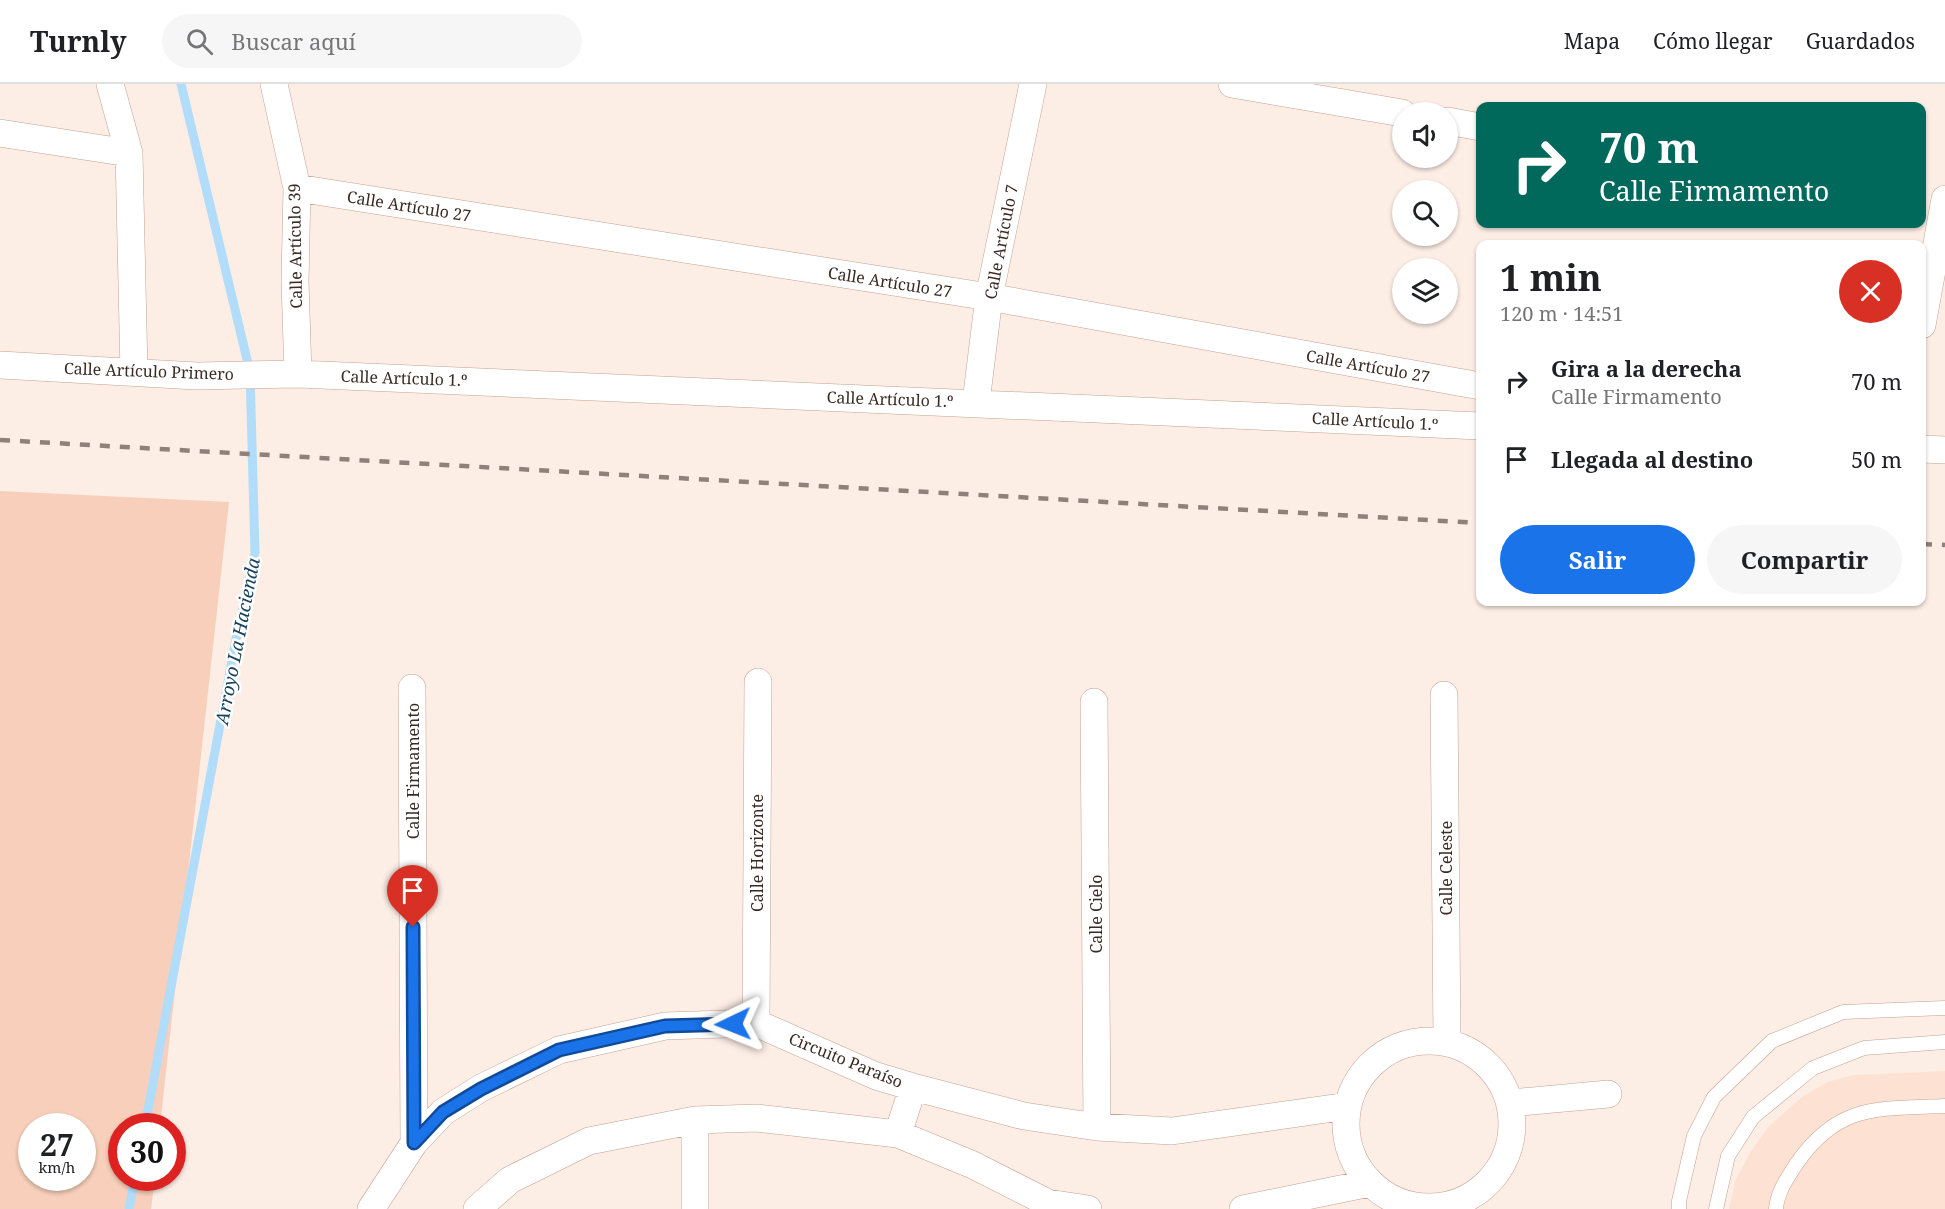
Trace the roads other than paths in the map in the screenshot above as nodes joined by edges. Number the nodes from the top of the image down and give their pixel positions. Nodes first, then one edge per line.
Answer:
1 (110, 84) edge
2 (274, 84) edge
3 (1033, 84) edge
4 (1232, 84) edge
5 (1392, 111) edge
6 (1458, 123) edge
7 (1476, 126) edge
8 (0, 133) edge
9 (129, 153) junction
10 (297, 188) junction
11 (1939, 204) edge
12 (989, 297) junction
13 (1926, 297) edge
14 (0, 365) edge
15 (134, 372) junction
16 (298, 374) junction
17 (1476, 385) edge
18 (976, 402) junction
19 (1476, 426) edge
20 (1926, 449) edge
21 (1945, 450) edge
22 (758, 682) dead end
23 (412, 688) dead end
24 (1444, 694) dead end
25 (1094, 702) dead end
26 (1945, 1008) edge
27 (756, 1023) junction
28 (1447, 1042) junction
29 (1945, 1042) edge
30 (913, 1087) junction
31 (1608, 1094) dead end
32 (1510, 1103) junction
33 (1348, 1106) junction
34 (1945, 1106) edge
35 (694, 1120) junction
36 (1097, 1126) junction
37 (898, 1134) junction
38 (414, 1143) junction
39 (1380, 1196) edge
40 (1049, 1206) edge
41 (1458, 1206) edge
42 (371, 1209) edge
43 (477, 1209) edge
44 (695, 1209) edge
45 (1088, 1209) edge
46 (1243, 1209) edge
47 (1678, 1209) edge
48 (1716, 1209) edge
49 (1776, 1209) edge

1 - 9 street
2 - 10 street, Calle Artículo 39
3 - 12 street, Calle Artículo 7
4 - 5 street
6 - 7 street
8 - 9 street
9 - 15 street
10 - 12 street, Calle Artículo 27
10 - 16 street, Calle Artículo 39
11 - 13 street
12 - 17 street, Calle Artículo 27
12 - 18 street, Calle Artículo 7
14 - 15 street, Calle Artículo Primero
15 - 16 street, Calle Artículo Primero
16 - 18 street, Calle Artículo 1.º
18 - 19 street, Calle Artículo 1.º
20 - 21 street
22 - 27 street, Calle Horizonte
23 - 38 street, Calle Firmamento
24 - 28 street, Calle Celeste
25 - 36 street, Calle Cielo
26 - 47 lane
27 - 30 street, Circuito Paraíso
27 - 38 street, Circuito Paraíso
28 - 32 street
28 - 33 street
29 - 48 lane
30 - 36 street, Circuito Paraíso
30 - 37 street
31 - 32 street
32 - 41 street
33 - 36 street, Circuito Paraíso
33 - 39 street
34 - 49 lane
35 - 37 street
35 - 43 street
35 - 44 street
37 - 40 street
38 - 42 street, Circuito Paraíso
39 - 41 street
39 - 46 street
40 - 45 street

